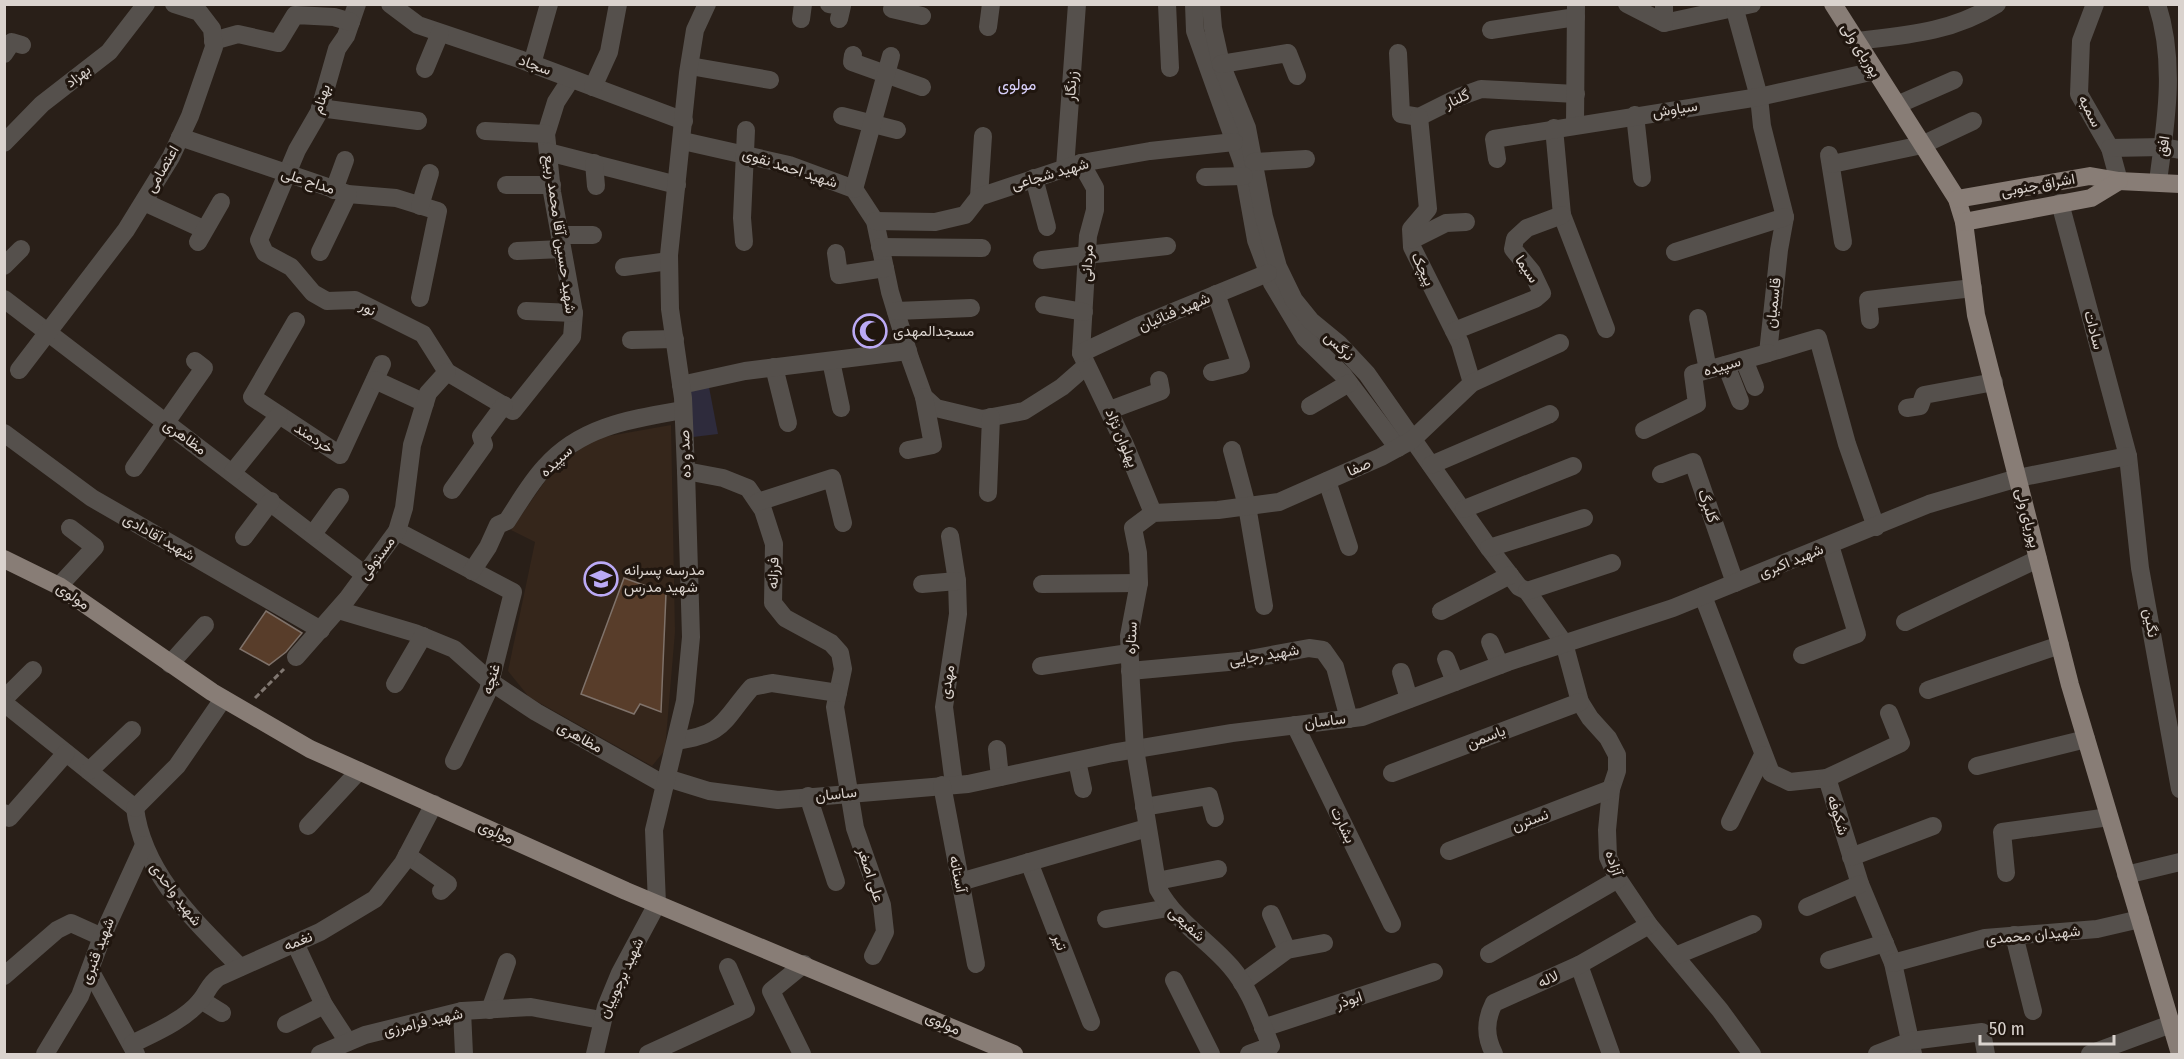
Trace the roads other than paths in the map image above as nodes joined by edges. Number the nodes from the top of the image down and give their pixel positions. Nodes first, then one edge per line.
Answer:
1 (146, 4) edge
2 (174, 4) edge
3 (390, 4) edge
4 (549, 4) edge
5 (618, 4) edge
6 (707, 4) edge
7 (894, 4) edge
8 (991, 4) edge
9 (1077, 4) edge
10 (1167, 4) edge
11 (1194, 4) edge
12 (1211, 4) edge
13 (1627, 4) edge
14 (1833, 4) edge
15 (1997, 4) edge
16 (2095, 4) edge
17 (2157, 4) edge
18 (1743, 7) edge
19 (201, 8) edge
20 (1576, 11) edge
21 (415, 12) edge
22 (354, 13) edge
23 (1664, 14) edge
24 (922, 16) dead end
25 (2171, 21) edge
26 (988, 27) dead end
27 (1491, 30) dead end
28 (440, 33) junction
29 (213, 41) junction
30 (1856, 41) junction
31 (22, 45) dead end
32 (1398, 53) dead end
33 (4, 54) edge
34 (854, 55) dead end
35 (891, 56) dead end
36 (532, 64) junction
37 (1221, 64) junction
38 (690, 66) junction
39 (1170, 68) dead end
40 (425, 69) dead end
41 (1875, 71) junction
42 (885, 75) junction
43 (1296, 76) dead end
44 (571, 79) junction
45 (770, 80) dead end
46 (1954, 80) dead end
47 (593, 87) junction
48 (922, 87) dead end
49 (1576, 94) junction
50 (1759, 97) junction
51 (1896, 105) junction
52 (320, 108) junction
53 (1635, 115) junction
54 (842, 116) dead end
55 (1419, 117) junction
56 (418, 121) dead end
57 (684, 121) junction
58 (1973, 121) dead end
59 (873, 123) junction
60 (1575, 124) junction
61 (1554, 128) junction
62 (746, 130) dead end
63 (897, 130) dead end
64 (485, 131) dead end
65 (983, 136) dead end
66 (180, 137) junction
67 (683, 141) junction
68 (1234, 142) junction
69 (4, 143) edge
70 (547, 143) junction
71 (1922, 145) junction
72 (2110, 148) junction
73 (2171, 149) edge
74 (746, 153) junction
75 (1306, 159) dead end
76 (1497, 159) dead end
77 (345, 160) dead end
78 (594, 163) junction
79 (1073, 165) junction
80 (1249, 169) junction
81 (430, 173) dead end
82 (286, 175) junction
83 (1205, 177) dead end
84 (1034, 178) junction
85 (1642, 178) dead end
86 (2119, 181) junction
87 (2158, 181) junction
88 (2180, 184) edge
89 (506, 185) dead end
90 (552, 185) junction
91 (677, 185) junction
92 (596, 186) dead end
93 (854, 189) junction
94 (341, 192) junction
95 (980, 198) junction
96 (1957, 199) junction
97 (144, 201) junction
98 (221, 202) dead end
99 (2060, 203) junction
100 (420, 206) junction
101 (1562, 215) junction
102 (1785, 217) junction
103 (875, 221) junction
104 (1466, 222) dead end
105 (1964, 222) junction
106 (1047, 227) dead end
107 (593, 235) dead end
108 (1412, 240) junction
109 (561, 242) junction
110 (1843, 242) dead end
111 (744, 243) dead end
112 (1167, 246) dead end
113 (880, 247) junction
114 (982, 248) dead end
115 (21, 249) dead end
116 (517, 251) dead end
117 (320, 252) dead end
118 (1675, 252) dead end
119 (836, 253) dead end
120 (1088, 255) junction
121 (1042, 260) dead end
122 (669, 261) junction
123 (4, 266) edge
124 (624, 267) dead end
125 (885, 268) junction
126 (1268, 273) junction
127 (1973, 288) junction
128 (1216, 294) junction
129 (420, 298) dead end
130 (4, 299) edge
131 (1044, 305) dead end
132 (971, 308) dead end
133 (526, 311) dead end
134 (896, 311) junction
135 (1084, 312) junction
136 (574, 313) junction
137 (1698, 318) dead end
138 (1870, 320) dead end
139 (296, 321) dead end
140 (1606, 329) dead end
141 (1454, 331) junction
142 (48, 332) junction
143 (675, 339) junction
144 (631, 340) dead end
145 (1560, 343) dead end
146 (908, 351) junction
147 (1768, 353) junction
148 (1084, 360) junction
149 (1744, 360) junction
150 (195, 361) dead end
151 (831, 361) junction
152 (1726, 365) junction
153 (774, 367) junction
154 (19, 370) dead end
155 (1708, 370) junction
156 (447, 372) junction
157 (1212, 372) dead end
158 (1159, 380) dead end
159 (1994, 382) junction
160 (1349, 383) junction
161 (1472, 383) junction
162 (681, 385) junction
163 (1755, 387) dead end
164 (924, 397) junction
165 (1740, 401) dead end
166 (425, 403) junction
167 (1310, 406) dead end
168 (509, 408) junction
169 (841, 408) dead end
170 (1907, 408) dead end
171 (683, 410) junction
172 (1110, 410) junction
173 (1550, 414) dead end
174 (279, 415) junction
175 (991, 417) junction
176 (788, 423) dead end
177 (166, 424) junction
178 (1644, 430) dead end
179 (4, 433) edge
180 (1405, 444) junction
181 (908, 450) dead end
182 (1232, 450) dead end
183 (2128, 456) junction
184 (1431, 465) junction
185 (1573, 466) dead end
186 (134, 468) dead end
187 (686, 471) junction
188 (233, 472) junction
189 (1661, 474) dead end
190 (2018, 478) junction
191 (1327, 481) junction
192 (452, 490) dead end
193 (988, 493) dead end
194 (340, 497) dead end
195 (271, 501) junction
196 (758, 502) junction
197 (1247, 506) junction
198 (1464, 509) junction
199 (1153, 513) junction
200 (1584, 518) dead end
201 (843, 523) dead end
202 (1876, 527) junction
203 (70, 528) dead end
204 (396, 531) junction
205 (313, 534) junction
206 (950, 536) dead end
207 (244, 537) dead end
208 (1830, 545) junction
209 (1349, 547) dead end
210 (1489, 548) junction
211 (2038, 558) junction
212 (4, 559) edge
213 (1612, 563) dead end
214 (472, 571) junction
215 (365, 575) junction
216 (1510, 575) junction
217 (957, 581) junction
218 (1138, 583) junction
219 (1735, 583) junction
220 (922, 584) dead end
221 (1042, 584) dead end
222 (59, 586) junction
223 (1527, 591) junction
224 (1703, 596) junction
225 (1264, 606) dead end
226 (338, 610) junction
227 (1441, 611) dead end
228 (1905, 622) dead end
229 (205, 625) dead end
230 (321, 630) junction
231 (423, 636) junction
232 (1490, 642) dead end
233 (1564, 643) junction
234 (2060, 645) junction
235 (1802, 655) dead end
236 (296, 657) road end
237 (1446, 658) dead end
238 (1130, 662) junction
239 (170, 664) junction
240 (1500, 665) junction
241 (1041, 666) dead end
242 (33, 670) dead end
243 (1401, 672) dead end
244 (491, 682) junction
245 (1455, 682) junction
246 (395, 684) dead end
247 (1928, 690) dead end
248 (838, 693) junction
249 (223, 699) junction
250 (1409, 699) junction
251 (4, 701) edge
252 (1580, 702) junction
253 (2172, 707) edge
254 (1889, 713) dead end
255 (1349, 718) junction
256 (1294, 725) junction
257 (132, 730) dead end
258 (2086, 739) junction
259 (676, 741) junction
260 (997, 749) dead end
261 (1135, 749) junction
262 (66, 753) junction
263 (1763, 755) junction
264 (454, 761) dead end
265 (1077, 761) junction
266 (1977, 766) dead end
267 (89, 771) junction
268 (359, 771) junction
269 (1392, 773) dead end
270 (1000, 777) junction
271 (1827, 778) junction
272 (666, 782) junction
273 (948, 784) junction
274 (1083, 789) dead end
275 (1611, 789) junction
276 (2180, 789) edge
277 (850, 792) junction
278 (808, 796) junction
279 (434, 804) junction
280 (1144, 807) junction
281 (135, 808) junction
282 (4, 813) edge
283 (2109, 817) junction
284 (1215, 818) dead end
285 (1730, 822) dead end
286 (308, 826) dead end
287 (1933, 826) dead end
288 (1147, 828) junction
289 (144, 845) junction
290 (1449, 851) dead end
291 (407, 855) junction
292 (1851, 857) junction
293 (1029, 862) junction
294 (2180, 862) edge
295 (1218, 869) dead end
296 (2006, 873) dead end
297 (2126, 874) junction
298 (1618, 879) junction
299 (1157, 881) junction
300 (836, 882) dead end
301 (960, 882) junction
302 (1860, 884) junction
303 (441, 891) dead end
304 (657, 904) junction
305 (1807, 907) dead end
306 (1168, 908) junction
307 (1271, 914) dead end
308 (1106, 919) dead end
309 (2140, 920) junction
310 (1392, 924) dead end
311 (1753, 924) dead end
312 (1648, 925) junction
313 (2014, 935) junction
314 (102, 937) junction
315 (295, 943) junction
316 (1324, 943) dead end
317 (1884, 943) junction
318 (1287, 950) junction
319 (1489, 954) dead end
320 (873, 956) dead end
321 (1675, 956) junction
322 (1829, 960) dead end
323 (507, 962) dead end
324 (1893, 963) junction
325 (804, 964) junction
326 (976, 964) dead end
327 (1579, 965) junction
328 (240, 967) junction
329 (728, 967) dead end
330 (90, 970) junction
331 (1434, 972) dead end
332 (4, 976) edge
333 (1174, 980) dead end
334 (1242, 983) junction
335 (201, 1000) junction
336 (324, 1005) junction
337 (490, 1010) junction
338 (462, 1011) junction
339 (2033, 1011) dead end
340 (222, 1013) dead end
341 (601, 1020) junction
342 (1091, 1022) dead end
343 (286, 1024) dead end
344 (2171, 1024) junction
345 (1263, 1028) junction
346 (365, 1035) junction
347 (348, 1042) junction
348 (988, 1048) edge
349 (1912, 1048) edge
350 (134, 1049) edge
351 (1257, 1052) edge
352 (45, 1054) edge
353 (320, 1054) edge
354 (363, 1054) edge
355 (464, 1054) edge
356 (595, 1054) edge
357 (648, 1054) edge
358 (802, 1054) edge
359 (1014, 1054) edge
360 (1211, 1054) edge
361 (1494, 1054) edge
362 (1611, 1054) edge
363 (1752, 1054) edge
364 (1877, 1054) edge
365 (1986, 1054) edge
366 (2090, 1054) edge
367 (2180, 1054) edge

1 - 69 street, بهزاد
2 - 19 street
3 - 21 street, سجاد
4 - 36 street
5 - 47 street
6 - 38 street, صد و ده
7 - 24 street
8 - 26 street
9 - 79 street, زرنگار
10 - 39 street
11 - 68 street, نرگس
12 - 37 street, نرگس
13 - 23 street
14 - 30 main road, پوریای ولی
15 - 30 street
16 - 72 street, سمیه
17 - 25 street, افق
18 - 23 street
18 - 50 street, قاسمیان
19 - 29 street
20 - 27 street
20 - 49 street
21 - 28 street, سجاد
22 - 29 street, بهنام
22 - 52 street, بهنام
25 - 73 street, افق
28 - 36 street, سجاد
28 - 40 street
29 - 66 street, اعتصامی
30 - 41 main road, پوریای ولی
31 - 33 street
32 - 55 street
34 - 42 street
35 - 42 street
36 - 44 street, سجاد
37 - 43 street
37 - 80 street, نرگس
38 - 45 street
38 - 57 street, صد و ده
41 - 50 street, سیاوش
41 - 51 main road, پوریای ولی
42 - 48 street
42 - 59 street
44 - 47 street, سجاد
44 - 70 street, شهید حسین آقا محمد ربیع
46 - 51 street
47 - 57 street, سجاد
49 - 55 street, گلنار
49 - 60 street
50 - 53 street, سیاوش
50 - 102 street, قاسمیان
51 - 71 main road, پوریای ولی
52 - 56 street
52 - 82 street, بهنام
53 - 60 street, سیاوش
53 - 85 street
54 - 59 street
55 - 108 street, پیچک
57 - 67 street, صد و ده
58 - 71 street
59 - 63 street
59 - 93 street
60 - 61 street, سیاوش
61 - 76 street, سیاوش
61 - 101 street
62 - 74 street
64 - 70 street
65 - 95 street
66 - 82 street, مداح علی
66 - 97 street, اعتصامی
67 - 74 street, شهید احمد نقوی
67 - 91 street, صد و ده
68 - 79 street, شهید شجاعی
68 - 80 street, نرگس
70 - 78 street
70 - 90 street, شهید حسین آقا محمد ربیع
71 - 96 main road, پوریای ولی
71 - 110 street
72 - 73 street
72 - 86 street, سمیه
73 - 87 street, افق
74 - 93 street, شهید احمد نقوی
74 - 111 street
75 - 80 street
77 - 94 street
78 - 91 street
78 - 92 street
79 - 84 street, شهید شجاعی
79 - 120 street, مردانی
80 - 83 street
80 - 126 street, نرگس
80 - 180 street, نرگس
81 - 100 street
82 - 94 street, مداح علی
82 - 156 street, نور
84 - 95 street, شهید شجاعی
84 - 106 street
86 - 87 main road, اشراق جنوبی
86 - 96 main road, اشراق جنوبی
86 - 99 main road, اشراق جنوبی
87 - 88 main road, اشراق جنوبی
89 - 90 street
90 - 109 street, شهید حسین آقا محمد ربیع
91 - 122 street, صد و ده
93 - 103 street, شهید احمد نقوی
94 - 100 street, مداح علی
94 - 117 street
95 - 103 street, شهید شجاعی
96 - 105 main road, پوریای ولی
97 - 98 street
97 - 142 street, اعتصامی
99 - 105 main road, اشراق جنوبی
99 - 183 street, سادات
100 - 129 street, مداح علی
101 - 140 street
101 - 141 street, سیما
102 - 118 street
102 - 147 street, قاسمیان
103 - 113 street, شهید احمد نقوی
104 - 108 street
105 - 127 main road, پوریای ولی
107 - 109 street
108 - 141 street, پیچک
109 - 116 street
109 - 136 street, شهید حسین آقا محمد ربیع
112 - 120 street
113 - 114 street
113 - 125 street, شهید احمد نقوی
115 - 123 street
119 - 125 street
120 - 121 street
120 - 135 street, مردانی
122 - 124 street
122 - 143 street, صد و ده
125 - 134 street, شهید احمد نقوی
126 - 128 street, شهید فنائیان
126 - 160 street, نرگس
127 - 138 street
127 - 159 main road, پوریای ولی
128 - 148 street, شهید فنائیان
128 - 157 street
130 - 142 street, مظاهری
131 - 135 street
132 - 134 street
133 - 136 street
134 - 146 street, شهید احمد نقوی
135 - 148 street, مردانی
136 - 168 street, شهید حسین آقا محمد ربیع
137 - 155 street
139 - 174 street, خردمند
141 - 161 street, پیچک
142 - 154 street, اعتصامی
142 - 177 street, مظاهری
143 - 144 street
143 - 162 street, صد و ده
145 - 161 street, صفا
146 - 151 street
146 - 164 street, شهید احمد نقوی
147 - 149 street, سپیده
147 - 202 street, قاسمیان
148 - 172 street, پهلوان نژاد
148 - 175 street
149 - 152 street, سپیده
149 - 163 street
150 - 177 street
151 - 153 street
151 - 169 street
152 - 155 street, سپیده
152 - 165 street
153 - 162 street
153 - 176 street
155 - 178 street, سپیده
156 - 166 street, مستوفی
156 - 168 street, نور
158 - 172 street
159 - 170 street
159 - 190 main road, پوریای ولی
160 - 167 street
160 - 180 street, نرگس
161 - 180 street, صفا
162 - 171 street, صد و ده
164 - 175 street
164 - 181 street, شهید احمد نقوی
166 - 174 street, خردمند
166 - 204 street, مستوفی
168 - 192 street
171 - 187 street, صد و ده
171 - 214 street, سپیده
172 - 199 street, پهلوان نژاد
173 - 184 street
174 - 188 street, خردمند
175 - 193 street
177 - 186 street
177 - 188 street, مظاهری
179 - 230 street, شهید آقادادی
180 - 184 street, نرگس
180 - 191 street, صفا
182 - 197 street
183 - 190 street, شهید اکبری
183 - 253 street, نگین
184 - 198 street, نرگس
185 - 198 street
187 - 196 street, فرزانه
187 - 259 street, صد و ده
188 - 195 street, مظاهری
189 - 219 street, گلبرگ
190 - 202 street, شهید اکبری
190 - 211 main road, پوریای ولی
191 - 197 street, صفا
191 - 209 street
194 - 205 street
195 - 205 street, مظاهری
195 - 207 street
196 - 201 street
196 - 248 street, فرزانه
197 - 199 street, صفا
197 - 225 street
198 - 210 street, نرگس
199 - 218 street, ستاره
200 - 210 street
202 - 208 street, شهید اکبری
203 - 222 street
204 - 214 street
204 - 215 street, مستوفی
205 - 215 street, مظاهری
206 - 217 street, مهدی
208 - 219 street, شهید اکبری
208 - 235 street
210 - 216 street, نرگس
211 - 228 street
211 - 234 main road, پوریای ولی
212 - 222 main road, مولوی
213 - 223 street
214 - 244 street, غنچه
215 - 226 street, مستوفی
216 - 223 street, نرگس
216 - 227 street
217 - 220 street
217 - 273 street, مهدی
218 - 221 street
218 - 238 street, ستاره
219 - 224 street, شهید اکبری
222 - 239 main road, مولوی
223 - 233 street, نرگس
224 - 233 street, شهید اکبری
224 - 263 street, شکوفه
226 - 230 street, مستوفی
226 - 231 street, مظاهری
229 - 239 street
230 - 236 street, مستوفی
231 - 244 street, مظاهری
231 - 246 street
232 - 240 street
233 - 240 street, ساسان
233 - 252 street, آزاده
234 - 247 street
234 - 258 main road, پوریای ولی
237 - 245 street
238 - 241 street
238 - 255 street, شهید رجایی
238 - 261 street, ستاره
239 - 249 main road, مولوی
240 - 245 street, ساسان
242 - 251 street
243 - 250 street
244 - 264 street, غنچه
244 - 272 street, مظاهری
245 - 250 street, ساسان
248 - 259 street
248 - 277 street, فرزانه
249 - 268 main road, مولوی
249 - 281 street
250 - 255 street, ساسان
251 - 262 street
252 - 269 street, یاسمن
252 - 275 street, آزاده
253 - 276 street, نگین
254 - 271 street
255 - 256 street, ساسان
256 - 261 street, ساسان
256 - 310 street, بشارت
257 - 267 street
258 - 266 street
258 - 283 main road, پوریای ولی
259 - 272 street, صد و ده
260 - 270 street
261 - 265 street, ساسان
261 - 280 street, شفیعی
262 - 267 street
262 - 282 street
263 - 271 street, شکوفه
263 - 285 street
265 - 270 street, ساسان
265 - 274 street
267 - 281 street
268 - 279 main road, مولوی
268 - 286 street
270 - 273 street, ساسان
271 - 292 street, شکوفه
272 - 278 street, ساسان
272 - 304 street, صد و ده
273 - 277 street, ساسان
273 - 301 street, آستانه
275 - 290 street, نسترن
275 - 298 street, آزاده
277 - 278 street, ساسان
277 - 320 street, علی اصغر
278 - 300 street
279 - 291 street, نغمه
279 - 304 main road, مولوی
280 - 284 street
280 - 288 street, شفیعی
281 - 289 street, شهید واحدی
283 - 296 street
283 - 297 main road, پوریای ولی
287 - 292 street
288 - 293 street
288 - 299 street, شفیعی
289 - 314 street, شهید قنبری
289 - 328 street, شهید واحدی
291 - 303 street
291 - 315 street, نغمه
292 - 302 street, شکوفه
293 - 301 street
293 - 342 street, تیر
294 - 297 street
295 - 299 street
297 - 309 main road, پوریای ولی
298 - 312 street, آزاده
298 - 319 street
299 - 306 street, شفیعی
301 - 326 street, آستانه
302 - 305 street
302 - 317 street, شکوفه
304 - 325 main road, مولوی
304 - 341 street, شهید برجوییان
306 - 308 street
306 - 334 street, شفیعی
307 - 318 street
309 - 313 street, شهیدان محمدی
309 - 344 main road, پوریای ولی
311 - 321 street
312 - 321 street, آزاده
312 - 327 street, لاله
313 - 324 street, شهیدان محمدی
313 - 339 street
314 - 330 street, شهید قنبری
314 - 332 street
315 - 328 street, نغمه
315 - 336 street
316 - 318 street
317 - 322 street
317 - 324 street, شکوفه
318 - 334 street
321 - 363 street, آزاده
323 - 337 street
324 - 349 street, شکوفه
325 - 348 main road, مولوی
325 - 358 street
327 - 361 street, لاله
327 - 362 street
328 - 335 street, نغمه
329 - 357 street
330 - 350 street
330 - 352 street, شهید قنبری
331 - 345 street, ابوذر
333 - 360 street
334 - 345 street, شفیعی
335 - 340 street
335 - 350 street, نغمه
336 - 343 street
336 - 347 street
337 - 338 street, شهید فرامرزی
337 - 341 street, شهید فرامرزی
338 - 346 street, شهید فرامرزی
338 - 355 street
341 - 356 street, شهید برجوییان
344 - 366 street
344 - 367 main road, پوریای ولی
345 - 351 street, شفیعی
346 - 347 street, شهید فرامرزی
346 - 354 street
347 - 353 street, شهید فرامرزی
348 - 359 main road, مولوی
349 - 364 street
349 - 365 street

